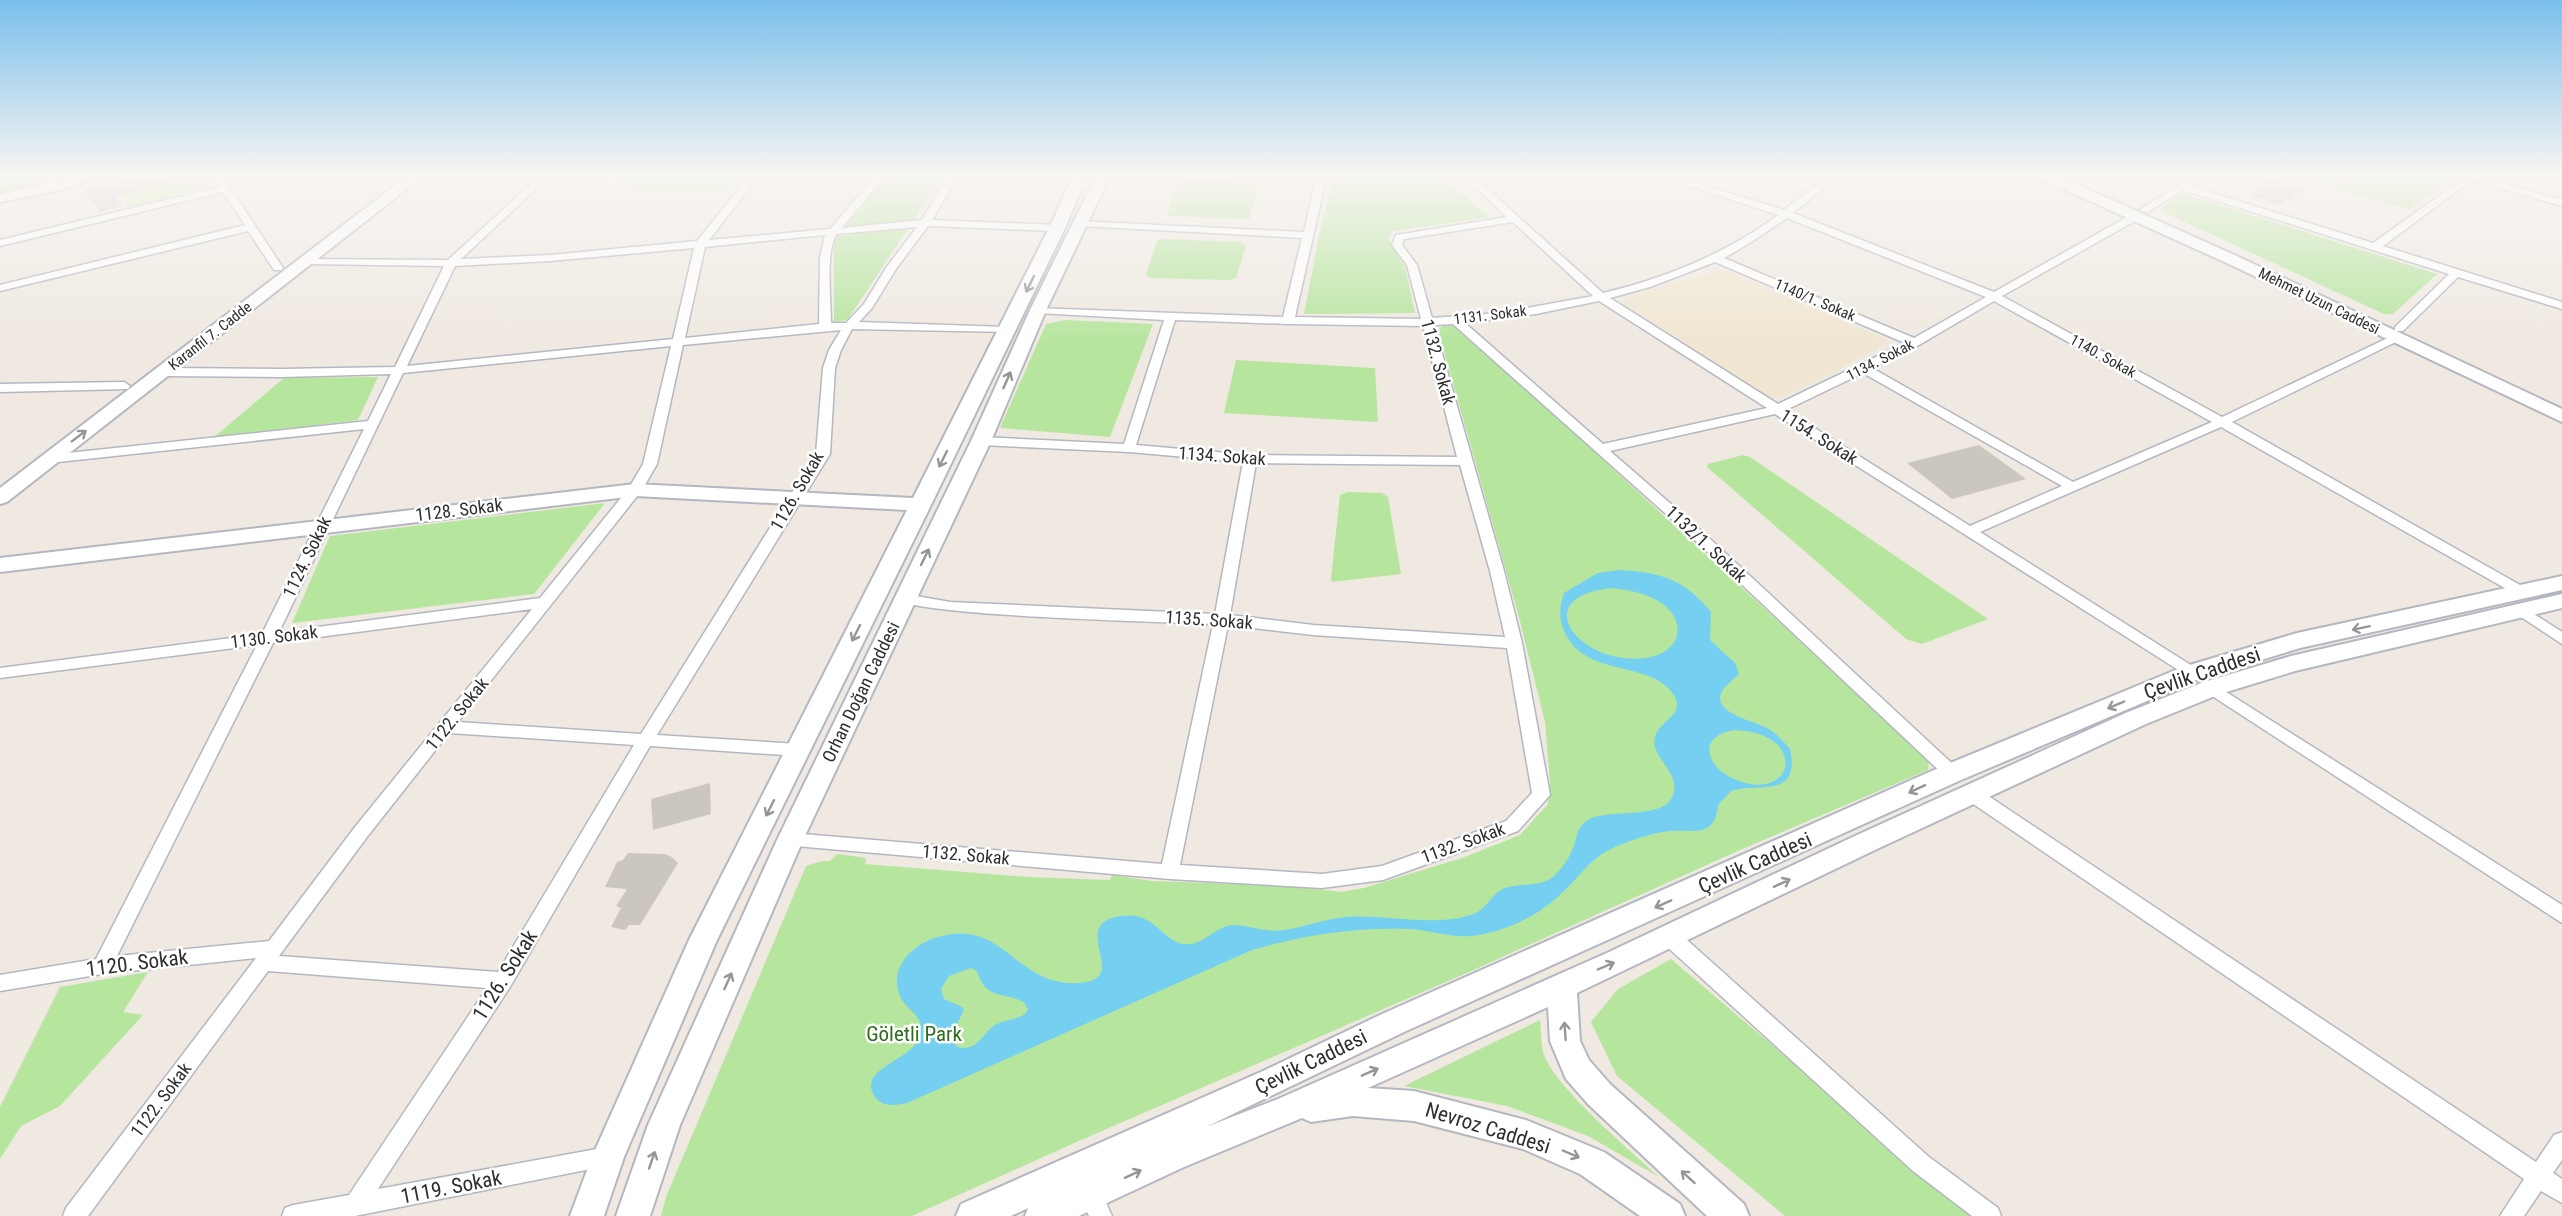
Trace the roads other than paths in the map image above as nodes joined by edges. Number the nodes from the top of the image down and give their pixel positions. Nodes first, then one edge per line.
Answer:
1 (51, 231) edge
2 (234, 231) edge
3 (253, 231) edge
4 (328, 231) edge
5 (345, 231) edge
6 (486, 231) edge
7 (711, 231) edge
8 (835, 231) joint
9 (919, 231) edge
10 (1066, 231) edge
11 (1067, 231) edge
12 (1195, 231) edge
13 (1309, 231) edge
14 (1434, 231) edge
15 (1526, 231) edge
16 (1759, 231) edge
17 (1828, 231) edge
18 (2110, 231) edge
19 (2179, 231) edge
20 (2323, 231) edge
21 (2397, 231) edge
22 (1308, 235) junction
23 (0, 243) edge
24 (700, 244) junction
25 (2375, 247) junction
26 (1715, 258) junction
27 (306, 261) junction
28 (452, 263) junction
29 (278, 268) junction
30 (2456, 273) junction
31 (1, 285) edge
32 (1994, 297) junction
33 (1602, 298) junction
34 (2562, 306) edge
35 (1038, 310) junction
36 (1171, 316) junction
37 (1455, 320) junction
38 (1288, 321) junction
39 (1427, 322) junction
40 (825, 327) junction
41 (848, 327) junction
42 (1007, 330) junction
43 (2397, 333) junction
44 (678, 341) junction
45 (1915, 343) junction
46 (1865, 369) junction
47 (399, 370) junction
48 (164, 372) junction
49 (124, 386) junction
50 (0, 388) edge
51 (2562, 407) edge
52 (1776, 411) junction
53 (2562, 416) edge
54 (2222, 422) junction
55 (374, 424) junction
56 (981, 441) junction
57 (1129, 448) junction
58 (1600, 448) junction
59 (49, 459) junction
60 (1250, 459) junction
61 (1464, 461) junction
62 (0, 478) edge
63 (2071, 486) junction
64 (634, 490) junction
65 (795, 497) junction
66 (0, 498) edge
67 (921, 505) junction
68 (322, 526) junction
69 (1970, 531) junction
70 (0, 565) edge
71 (905, 599) junction
72 (2559, 600) edge
73 (2521, 601) junction
74 (547, 602) junction
75 (1222, 619) junction
76 (268, 638) junction
77 (2562, 639) edge
78 (1514, 643) junction
79 (0, 673) edge
80 (2202, 681) junction
81 (446, 727) junction
82 (646, 739) junction
83 (799, 750) junction
84 (1952, 773) junction
85 (1972, 794) junction
86 (790, 840) junction
87 (1170, 872) junction
88 (2562, 915) edge
89 (1670, 937) junction
90 (270, 955) junction
91 (102, 966) junction
92 (503, 981) junction
93 (0, 983) edge
94 (1562, 985) junction
95 (1289, 1109) junction
96 (2562, 1142) edge
97 (608, 1157) junction
98 (2539, 1176) junction
99 (2562, 1192) edge
100 (355, 1205) junction
101 (1096, 1205) edge
102 (74, 1216) edge
103 (293, 1216) edge
104 (587, 1216) edge
105 (633, 1216) edge
106 (973, 1216) edge
107 (1042, 1216) edge
108 (1668, 1216) edge
109 (1732, 1216) edge
110 (1990, 1216) edge
111 (2511, 1216) edge

1 - 23 street
2 - 31 street
3 - 29 street
4 - 29 main road, Karanfil 7. Cadde
5 - 27 main road, Karanfil 7. Cadde
6 - 28 street, 1124. Sokak
7 - 24 street, 1122. Sokak
8 - 24 street
8 - 40 street
9 - 41 street, 1126. Sokak
10 -> 42 main road
11 - 35 main road, Orhan Doğan Caddesi
12 - 22 street
13 - 22 street
14 - 39 street, 1132. Sokak
15 - 33 street, 1154. Sokak
16 - 26 street, 1131. Sokak
17 - 32 street, 1140. Sokak
18 - 32 street, 1134. Sokak
19 - 43 main road, Mehmet Uzun Caddesi
20 - 25 street
21 - 25 street
22 - 38 street
24 - 28 street
24 - 44 street, 1122. Sokak
25 - 30 street
26 - 33 street, 1131. Sokak
26 - 45 street, 1140/1. Sokak
27 - 28 street
27 - 48 main road, Karanfil 7. Cadde
28 - 47 street, 1124. Sokak
29 - 49 main road, Karanfil 7. Cadde
30 - 34 street
30 - 43 street
32 - 45 street, 1134. Sokak
32 - 54 street, 1140. Sokak
33 - 37 street, 1131. Sokak
33 - 52 street, 1154. Sokak
35 - 36 street, 1131. Sokak
56 -> 35 main road, Orhan Doğan Caddesi
36 - 38 street, 1131. Sokak
36 - 57 street
37 - 39 street, 1131. Sokak
37 - 58 street, 1132/1. Sokak
38 - 39 street, 1131. Sokak
39 - 61 street, 1132. Sokak
40 - 41 street
40 - 44 street
41 - 42 street
41 - 65 street, 1126. Sokak
42 -> 67 main road
43 - 51 main road
43 - 53 main road, Mehmet Uzun Caddesi
43 - 54 street
44 - 47 street
44 - 64 street, 1122. Sokak
45 - 46 street, 1134. Sokak
46 - 52 street, 1134. Sokak
46 - 63 street
47 - 48 street
47 - 55 street, 1124. Sokak
59 -> 48 main road, Karanfil 7. Cadde
49 - 50 street
49 - 62 main road, Karanfil 7. Cadde
52 - 58 street, 1134. Sokak
52 - 69 street, 1154. Sokak
54 - 63 street
54 - 73 street, 1140. Sokak
55 - 59 street
55 - 68 street, 1124. Sokak
56 - 57 street, 1134. Sokak
71 -> 56 main road, Orhan Doğan Caddesi
57 - 60 street, 1134. Sokak
58 - 84 street, 1132/1. Sokak
59 - 66 main road, Karanfil 7. Cadde
60 - 61 street, 1134. Sokak
60 - 75 street
61 - 78 street, 1132. Sokak
63 - 69 street
64 - 65 main road, 1128. Sokak
64 - 68 main road, 1128. Sokak
64 - 74 street, 1122. Sokak
65 - 67 main road, 1128. Sokak
65 - 82 street, 1126. Sokak
67 -> 83 main road
68 - 70 main road, 1128. Sokak
68 - 76 street, 1124. Sokak
69 - 80 street, 1154. Sokak
71 - 75 street, 1135. Sokak
71 - 86 main road, Orhan Doğan Caddesi
72 - 73 main road, Çevlik Caddesi
73 - 77 street, 1140. Sokak
73 - 80 main road, Çevlik Caddesi
74 - 76 street, 1130. Sokak
74 - 81 street, 1122. Sokak
75 - 78 street, 1135. Sokak
75 - 87 street
76 - 79 street, 1130. Sokak
76 - 91 street, 1124. Sokak
78 - 87 street, 1132. Sokak
80 -> 84 main road, Çevlik Caddesi
80 - 85 main road, Çevlik Caddesi
80 - 88 street, 1154. Sokak
81 - 82 street
81 - 90 street, 1122. Sokak
82 - 83 street
82 - 92 street, 1126. Sokak
83 -> 97 main road
84 -> 106 main road, Çevlik Caddesi
89 -> 85 main road, Çevlik Caddesi
85 - 98 street
86 - 87 street, 1132. Sokak
105 -> 86 main road, Orhan Doğan Caddesi
94 -> 89 main road, Çevlik Caddesi
89 - 110 street
90 - 91 street, 1120. Sokak
90 - 92 street, 1120. Sokak
90 - 102 street, 1122. Sokak
91 - 93 street, 1120. Sokak
92 - 100 street, 1126. Sokak
95 -> 94 main road, Çevlik Caddesi
109 -> 94 main road
101 -> 95 main road, Çevlik Caddesi
95 -> 108 main road, Nevroz Caddesi
96 - 98 street
97 - 100 street, 1119. Sokak
97 - 104 main road
98 - 99 street
98 - 111 street
100 - 103 street, 1119. Sokak
101 - 107 main road, Çevlik Caddesi

